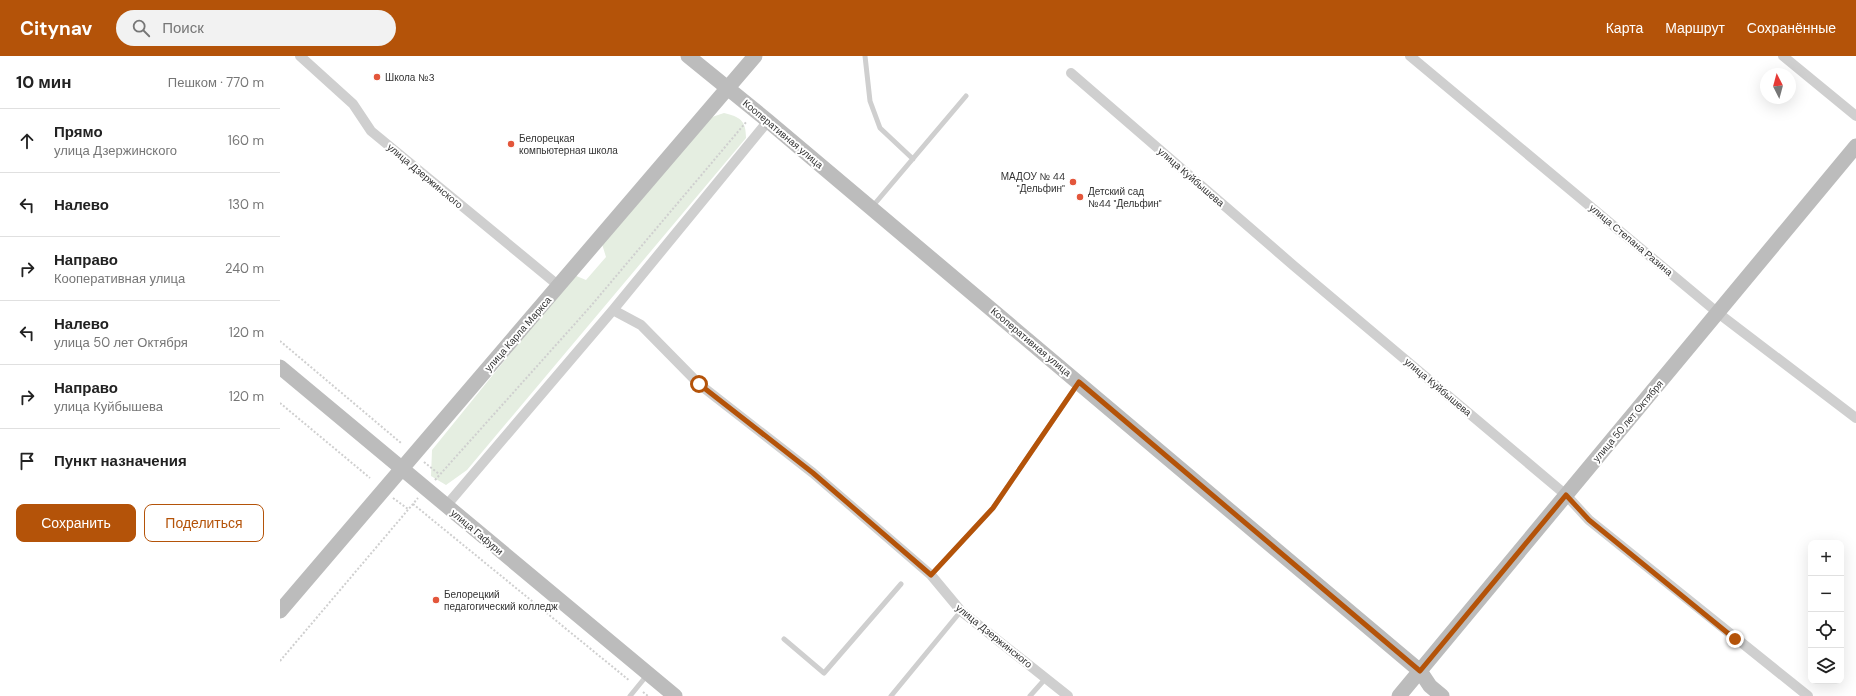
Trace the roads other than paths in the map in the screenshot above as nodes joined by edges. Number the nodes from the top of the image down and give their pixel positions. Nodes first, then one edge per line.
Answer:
1 (300, 56) edge
2 (688, 56) edge
3 (755, 56) edge
4 (865, 56) edge
5 (1410, 56) edge
6 (1783, 56) edge
7 (1071, 73) dead end
8 (727, 88) junction
9 (966, 96) dead end
10 (1856, 116) edge
11 (768, 121) junction
12 (1856, 146) edge
13 (913, 159) junction
14 (871, 208) junction
15 (559, 286) junction
16 (613, 310) junction
17 (1718, 313) junction
18 (280, 367) edge
19 (1079, 382) junction
20 (1856, 418) edge
21 (402, 469) junction
22 (1566, 495) junction
23 (446, 506) junction
24 (931, 575) junction
25 (901, 584) dead end
26 (961, 611) junction
27 (280, 612) edge
28 (784, 639) dead end
29 (1420, 671) junction
30 (648, 673) junction
31 (1046, 678) junction
32 (630, 696) edge
33 (675, 696) edge
34 (891, 696) edge
35 (1030, 696) edge
36 (1068, 696) edge
37 (1400, 696) edge
38 (1442, 696) edge
39 (1808, 696) edge

1 - 15 street, улица Дзержинского
2 - 8 street, Кооперативная улица
3 - 8 street, улица Карла Маркса
4 - 13 lane
5 - 17 street, улица Степана Разина
6 - 10 street
7 - 22 street, улица Куйбышева
8 - 11 street, Кооперативная улица
8 - 15 street, улица Карла Маркса
9 - 13 lane
11 - 14 street, Кооперативная улица
11 - 16 street
12 - 17 street, улица 50 лет Октября
13 - 14 lane
14 - 19 street, Кооперативная улица
15 - 21 street, улица Карла Маркса
16 - 23 street
16 - 24 street, улица Дзержинского
17 - 20 street, улица Степана Разина
17 - 22 street, улица 50 лет Октября
18 - 21 street, улица Гафури
19 - 24 lane
19 - 29 street, Кооперативная улица
21 - 23 street, улица Гафури
21 - 27 street, улица Карла Маркса
22 - 29 street, улица 50 лет Октября
22 - 39 street, улица Куйбышева
23 - 30 street, улица Гафури
24 - 26 street, улица Дзержинского
25 - 28 lane
26 - 31 street, улица Дзержинского
26 - 34 lane
29 - 37 street, улица 50 лет Октября
29 - 38 street, Кооперативная улица
30 - 32 lane
30 - 33 street, улица Гафури
31 - 35 lane
31 - 36 street, улица Дзержинского

